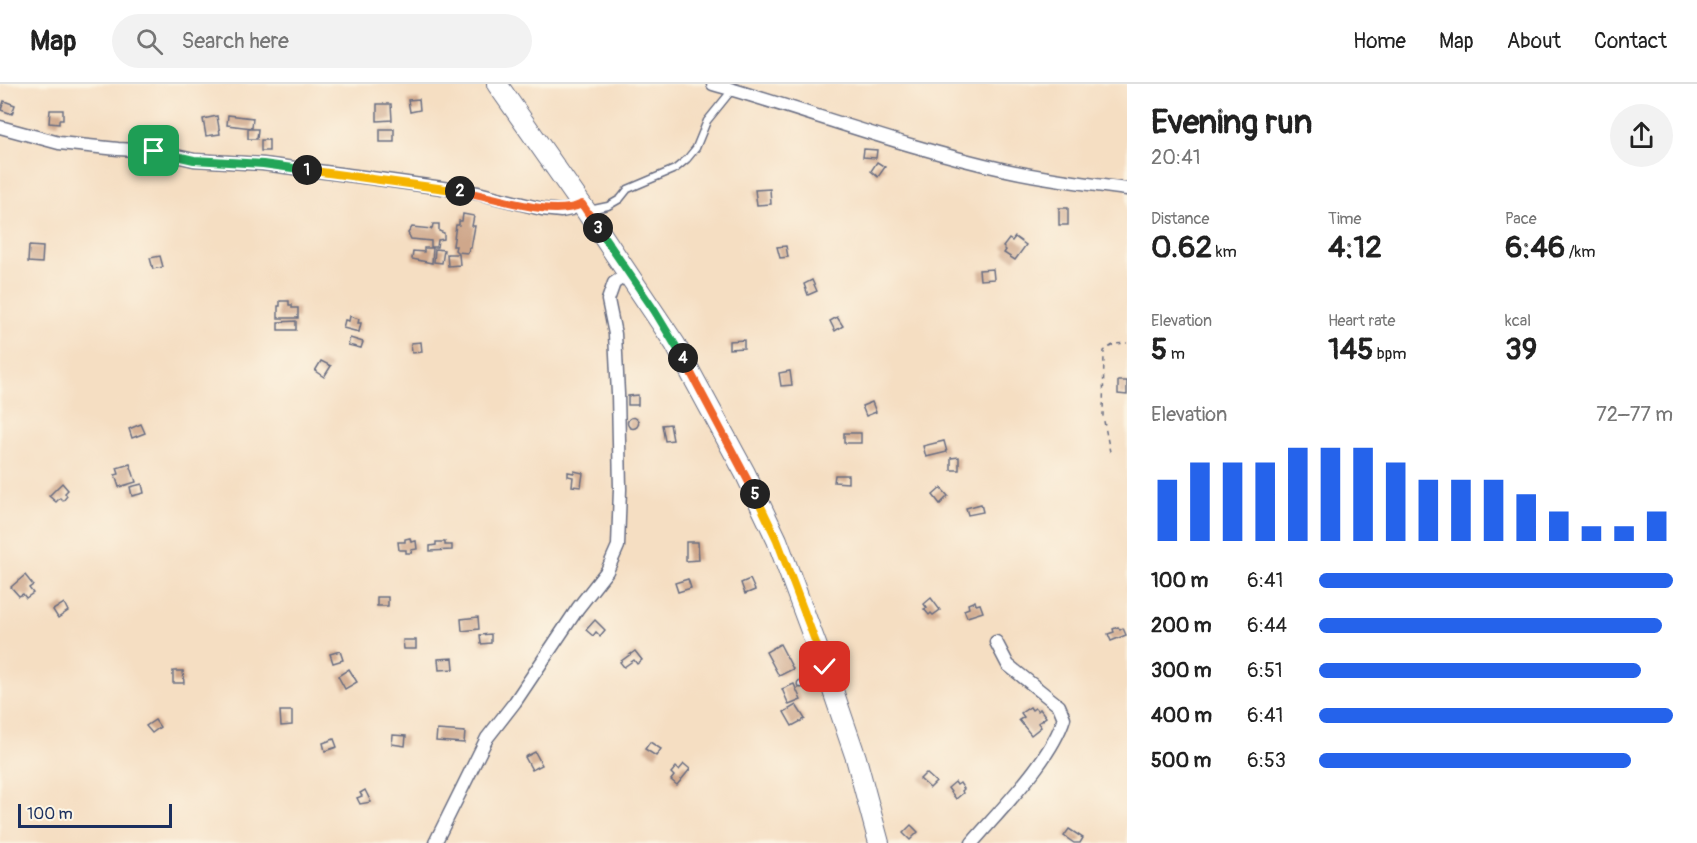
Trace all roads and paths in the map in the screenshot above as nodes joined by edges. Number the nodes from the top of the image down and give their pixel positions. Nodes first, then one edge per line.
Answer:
1 (497, 84) edge
2 (713, 84) edge
3 (732, 89) junction
4 (0, 127) edge
5 (1127, 189) edge
6 (584, 207) junction
7 (629, 273) junction
8 (1127, 343) edge
9 (1110, 452) dead end
10 (996, 642) dead end
11 (829, 679) junction
12 (801, 684) dead end
13 (435, 843) edge
14 (879, 843) edge
15 (972, 843) edge

1 - 6 main road
2 - 3 street
3 - 5 street
3 - 6 lane
4 - 6 street
6 - 7 main road
7 - 11 main road
7 - 13 street
8 - 9 path
10 - 15 street
11 - 12 lane
11 - 14 main road

